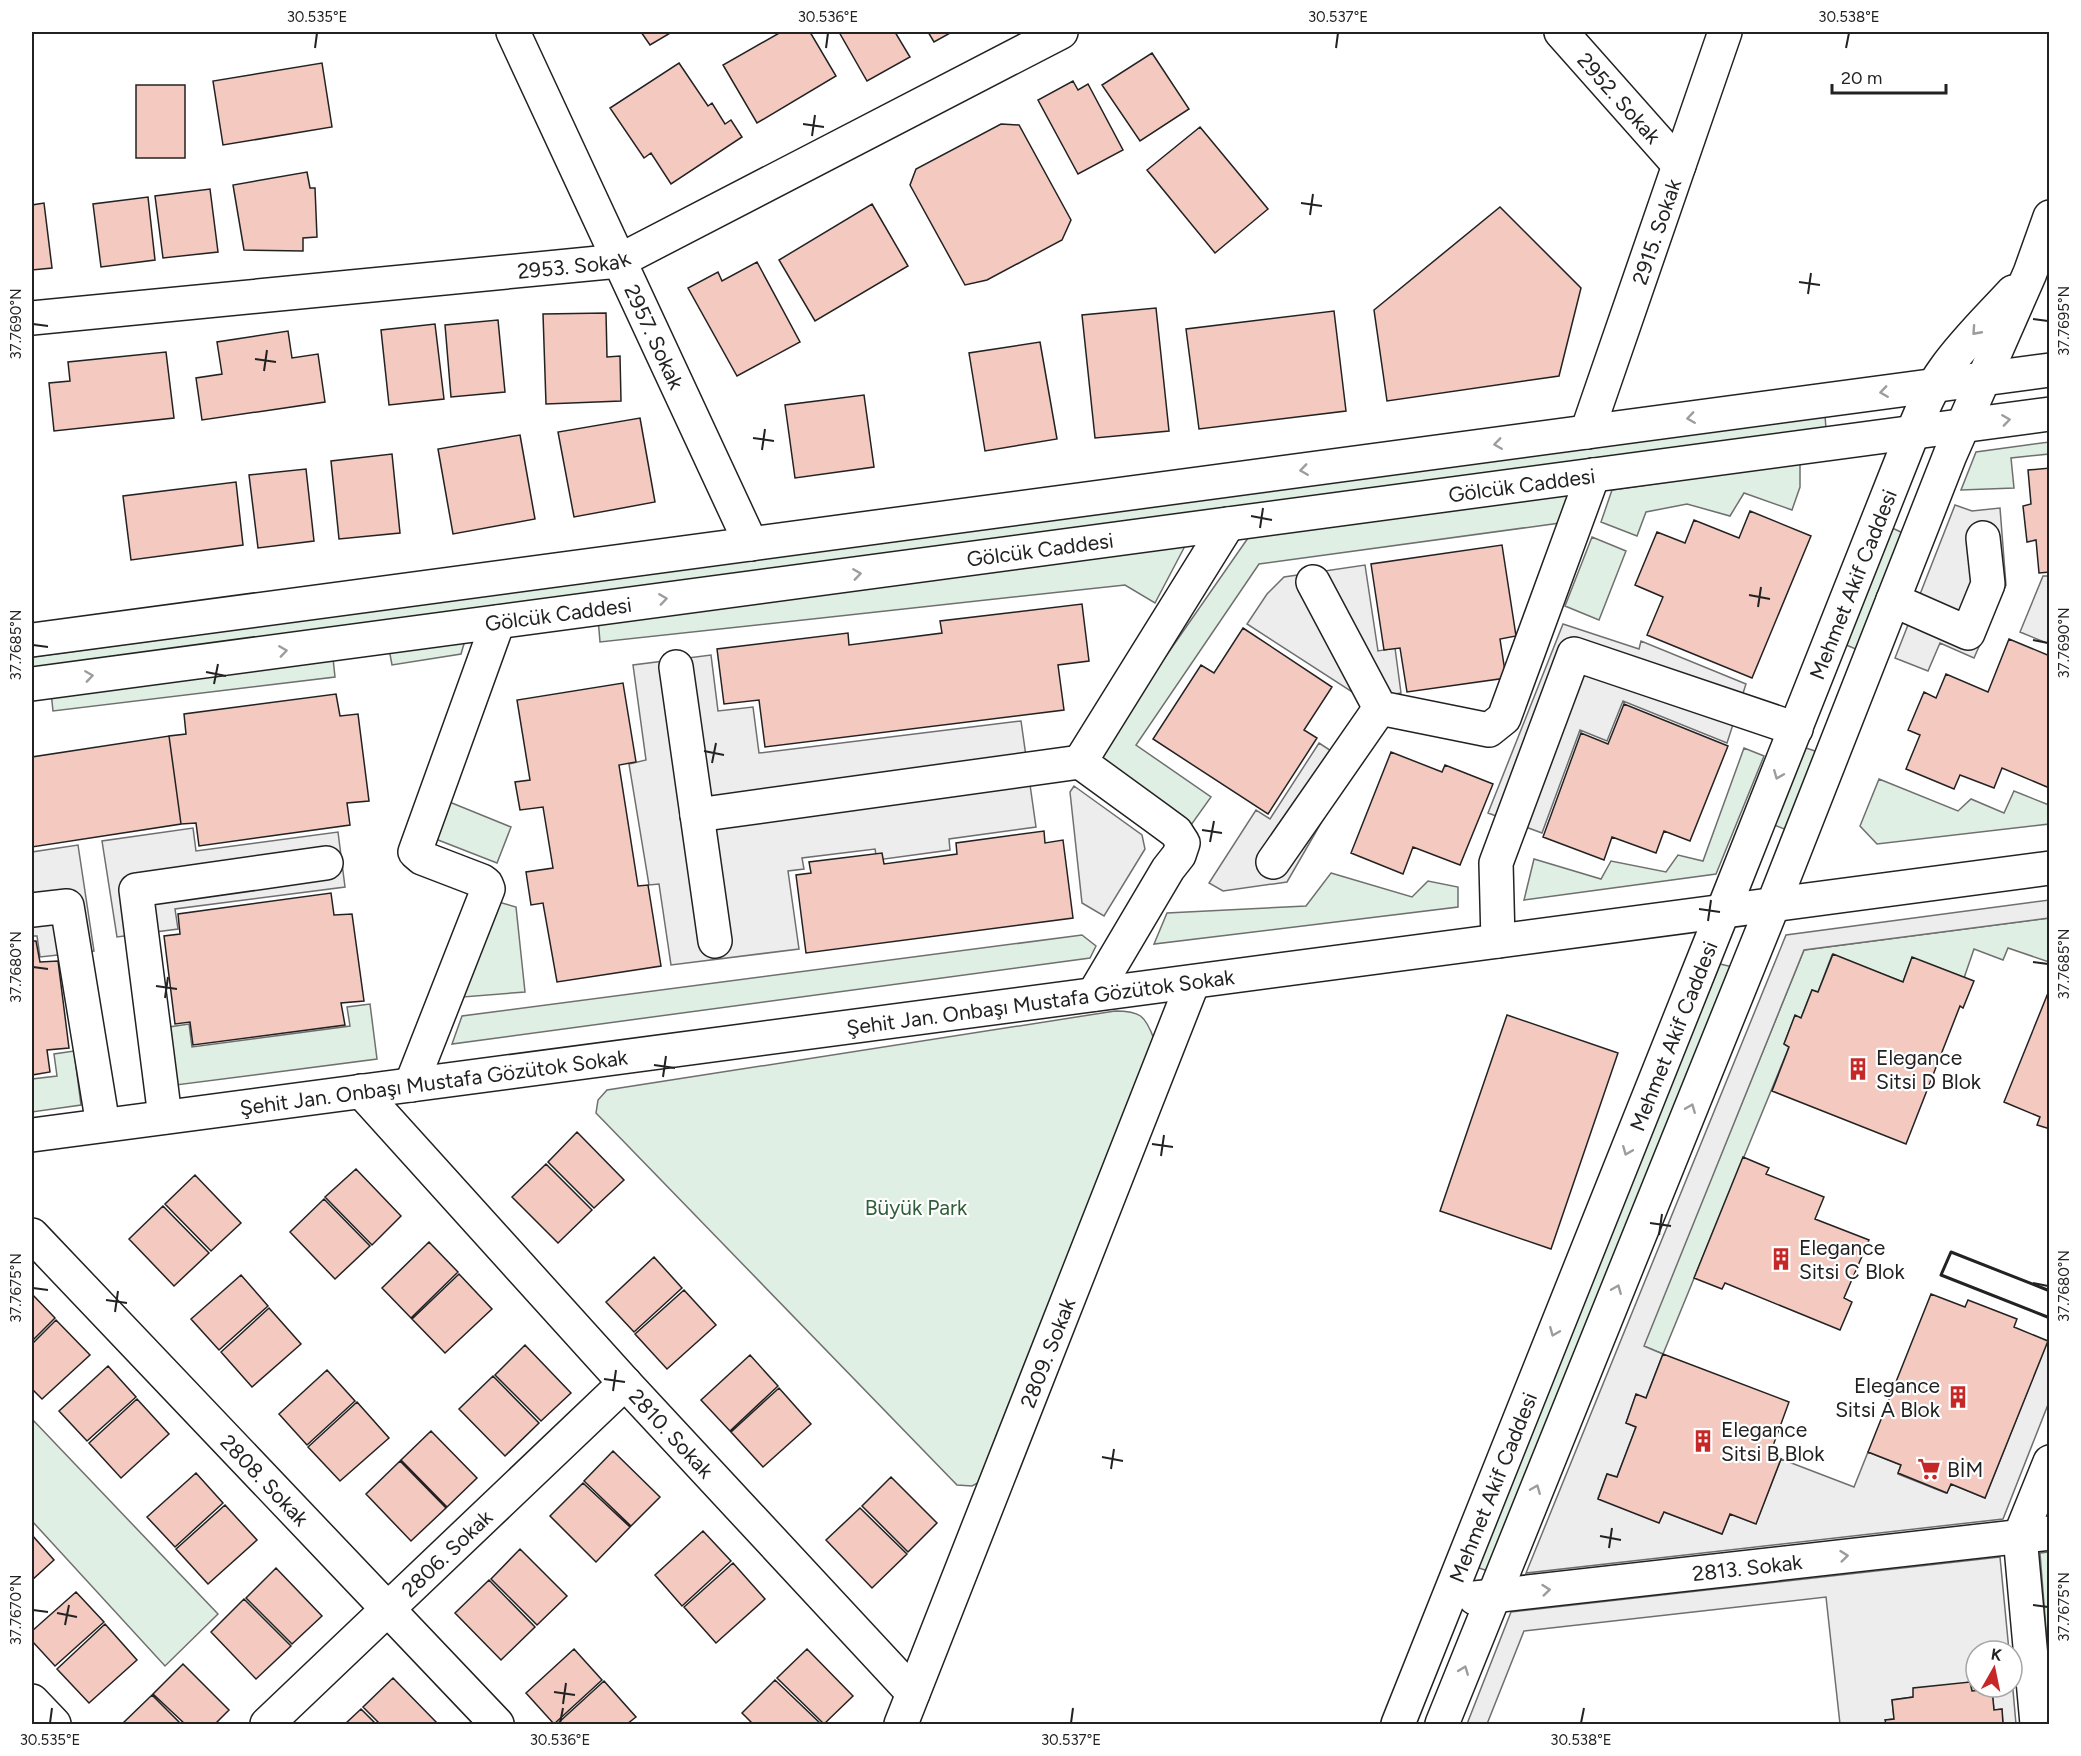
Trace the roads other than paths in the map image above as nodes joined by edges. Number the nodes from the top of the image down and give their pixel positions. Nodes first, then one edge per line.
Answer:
1 (513, 32) edge
2 (1061, 32) edge
3 (1561, 32) edge
4 (1725, 32) edge
5 (1679, 165) junction
6 (2049, 217) edge
7 (619, 261) junction
8 (2030, 273) junction
9 (32, 318) edge
10 (2049, 370) edge
11 (1984, 379) junction
12 (1934, 386) junction
13 (2049, 414) edge
14 (1963, 425) junction
15 (1587, 432) junction
16 (1913, 432) junction
17 (1593, 475) junction
18 (1228, 524) junction
19 (1983, 538) dead end
20 (751, 544) junction
21 (1313, 582) dead end
22 (1893, 600) junction
23 (498, 622) junction
24 (32, 640) edge
25 (676, 667) dead end
26 (32, 684) edge
27 (1380, 708) junction
28 (1796, 729) junction
29 (1080, 762) junction
30 (697, 815) junction
31 (1273, 862) dead end
32 (326, 863) dead end
33 (2049, 868) edge
34 (1773, 905) junction
35 (32, 910) edge
36 (1724, 912) junction
37 (1498, 941) junction
38 (715, 942) dead end
39 (1193, 982) junction
40 (1094, 994) junction
41 (411, 1085) junction
42 (361, 1091) junction
43 (165, 1117) junction
44 (103, 1125) junction
45 (32, 1135) edge
46 (32, 1235) edge
47 (625, 1383) junction
48 (2049, 1462) edge
49 (2035, 1535) edge
50 (1493, 1596) junction
51 (1446, 1601) junction
52 (388, 1609) junction
53 (913, 1693) junction
54 (32, 1701) edge
55 (54, 1725) edge
56 (267, 1725) edge
57 (497, 1725) edge
58 (901, 1725) edge
59 (1398, 1725) edge
60 (1442, 1725) edge
61 (2037, 1725) edge

1 - 7 street, 2957. Sokak
2 - 7 street, 2953. Sokak
3 - 5 street, 2952. Sokak
4 - 5 street, 2915. Sokak
5 - 15 street, 2915. Sokak
6 - 8 street, Mehmet Akif Caddesi
7 - 9 street, 2953. Sokak
7 - 20 street, 2957. Sokak
8 - 11 street, Mehmet Akif Caddesi
8 -> 12 street, Mehmet Akif Caddesi
10 - 11 street, Gölcük Caddesi
11 - 12 street, Gölcük Caddesi
11 - 14 street, Mehmet Akif Caddesi
12 -> 15 street, Gölcük Caddesi
12 - 16 street, Mehmet Akif Caddesi
14 -> 13 street, Gölcük Caddesi
14 - 16 street, Gölcük Caddesi
14 - 22 street, Mehmet Akif Caddesi
15 -> 20 street, Gölcük Caddesi
16 - 17 street, Gölcük Caddesi
16 - 28 street, Mehmet Akif Caddesi
17 - 18 street, Gölcük Caddesi
17 - 27 street
23 -> 18 street, Gölcük Caddesi
18 - 29 street
19 - 22 street
20 - 24 street, Gölcük Caddesi
21 - 27 street
22 - 34 street, Mehmet Akif Caddesi
26 -> 23 street, Gölcük Caddesi
23 - 41 street
25 - 30 street
27 - 31 street
28 -> 36 street, Mehmet Akif Caddesi
28 - 37 street
29 - 30 street
29 - 40 street
30 - 38 street
32 - 43 street
33 - 34 street, Şehit Jan. Onbaşı Mustafa Gözütok Sokak
34 - 36 street, Şehit Jan. Onbaşı Mustafa Gözütok Sokak
50 -> 34 street, Mehmet Akif Caddesi
35 - 44 street
36 - 37 street, Şehit Jan. Onbaşı Mustafa Gözütok Sokak
36 -> 51 street, Mehmet Akif Caddesi
37 - 39 street, Şehit Jan. Onbaşı Mustafa Gözütok Sokak
39 - 40 street, Şehit Jan. Onbaşı Mustafa Gözütok Sokak
39 - 53 street, 2809. Sokak
40 - 41 street, Şehit Jan. Onbaşı Mustafa Gözütok Sokak
41 - 42 street, Şehit Jan. Onbaşı Mustafa Gözütok Sokak
42 - 43 street, Şehit Jan. Onbaşı Mustafa Gözütok Sokak
42 - 47 street, 2810. Sokak
43 - 44 street, Şehit Jan. Onbaşı Mustafa Gözütok Sokak
44 - 45 street, Şehit Jan. Onbaşı Mustafa Gözütok Sokak
46 - 52 street, 2808. Sokak
47 - 52 street, 2806. Sokak
47 - 53 street, 2810. Sokak
48 - 49 street
50 -> 49 street, 2813. Sokak
49 - 61 street
50 - 51 street, 2813. Sokak
60 -> 50 street, Mehmet Akif Caddesi
51 - 59 street, Mehmet Akif Caddesi
52 - 56 street, 2806. Sokak
52 - 57 street, 2808. Sokak
53 - 58 street, 2809. Sokak
54 - 55 street

